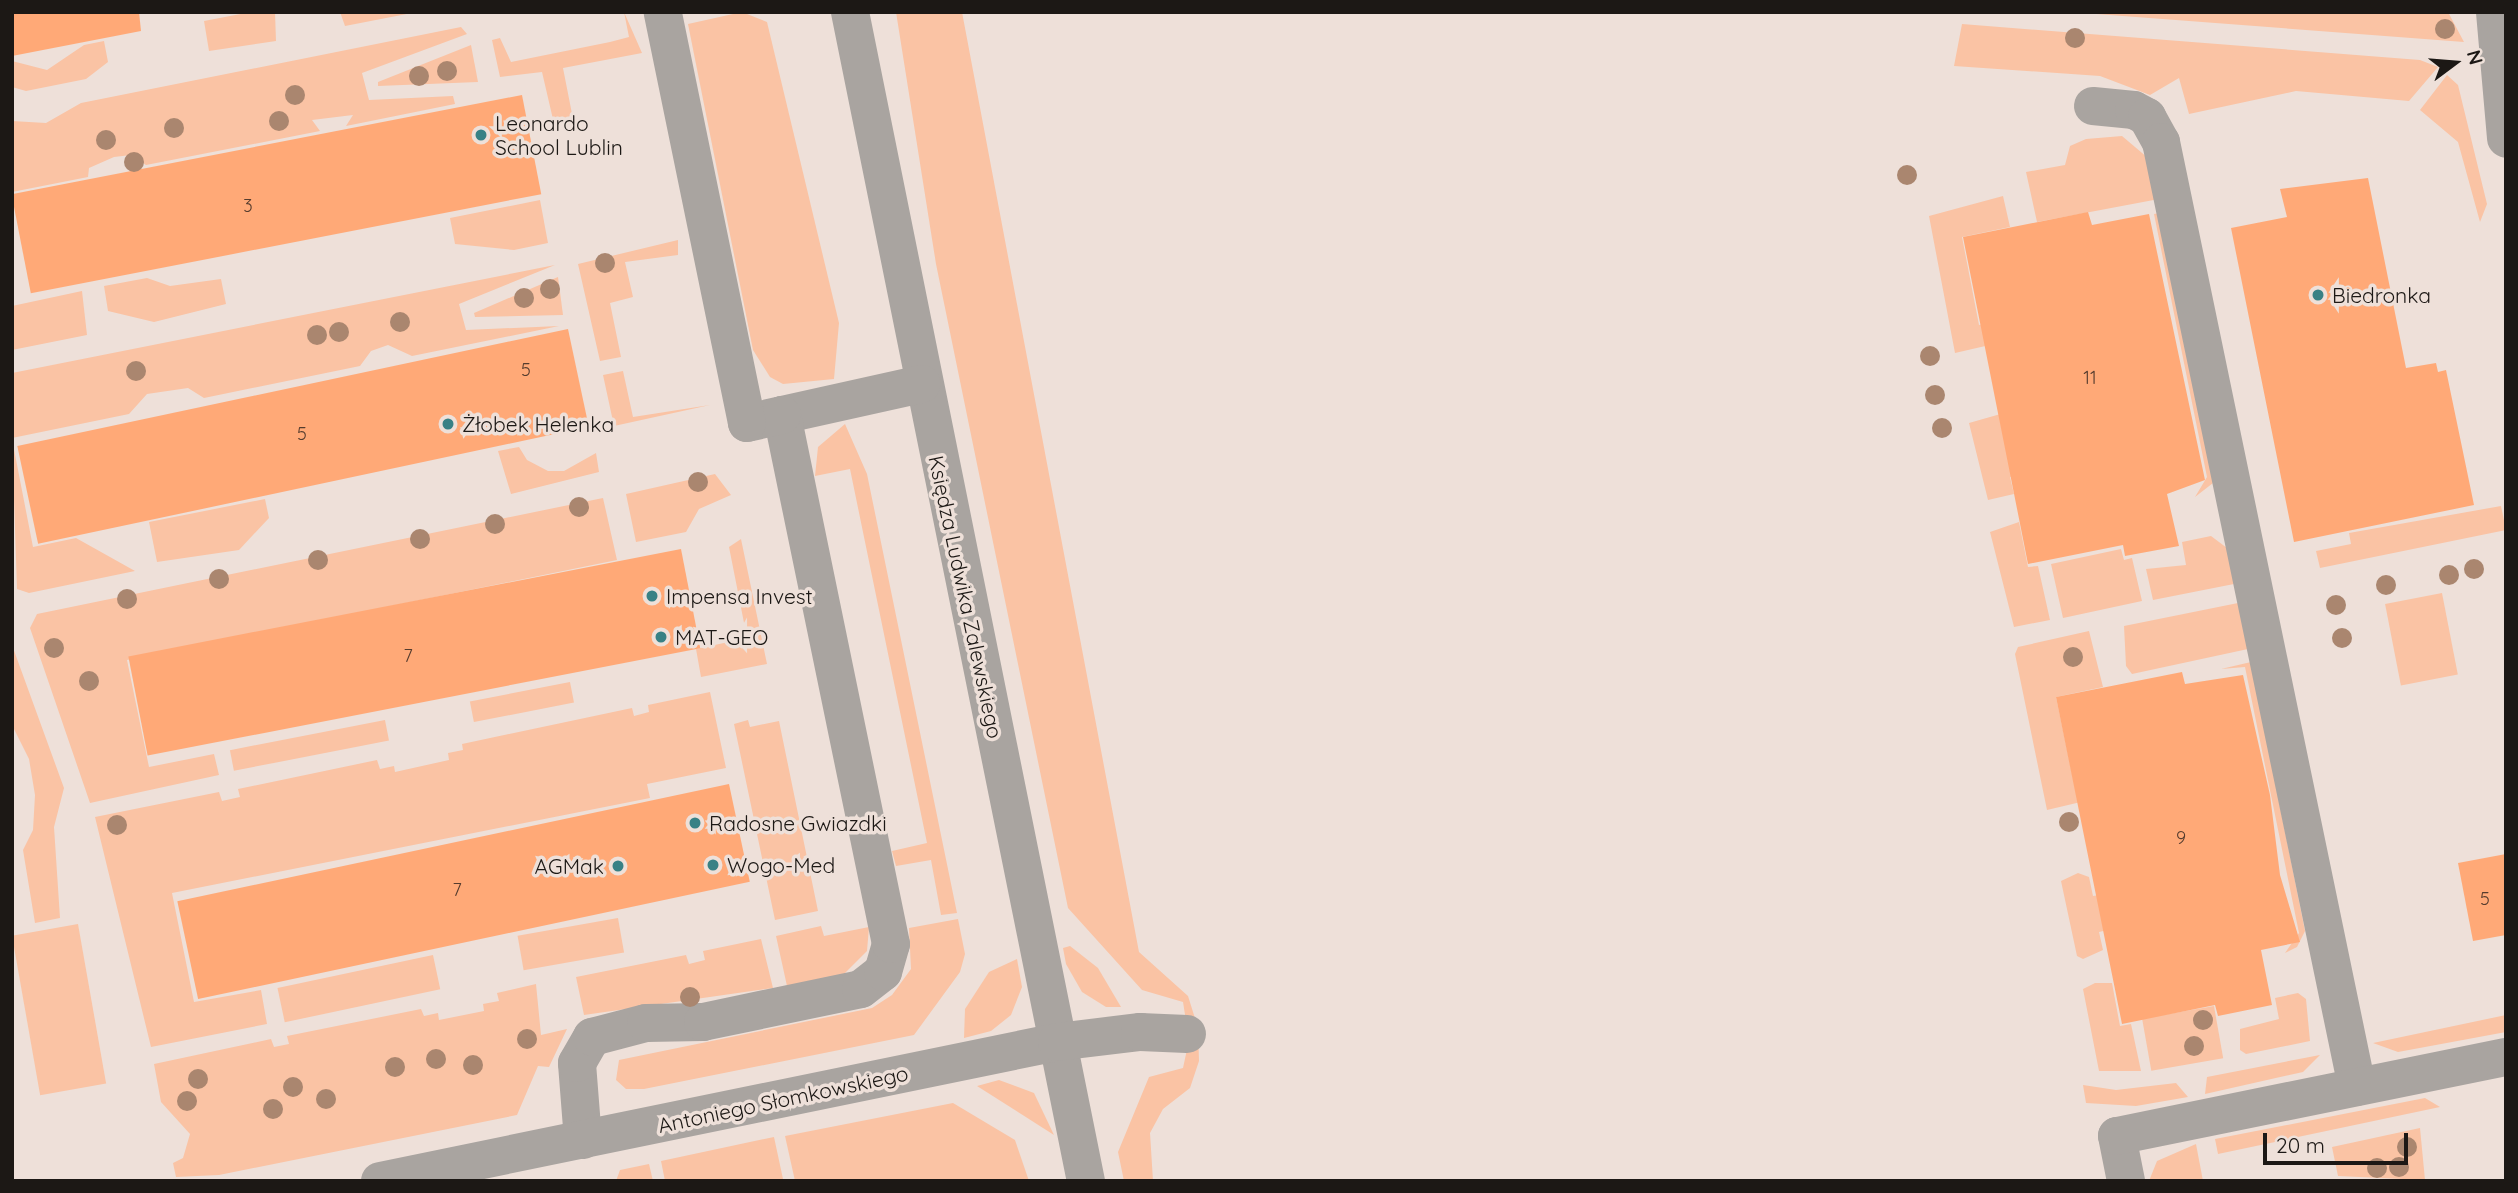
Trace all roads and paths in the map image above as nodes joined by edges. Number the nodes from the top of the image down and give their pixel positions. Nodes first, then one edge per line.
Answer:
1 (663, 12) edge
2 (850, 12) edge
3 (2495, 12) edge
4 (2093, 106) dead end
5 (2506, 139) edge
6 (922, 384) junction
7 (782, 415) junction
8 (1187, 1034) dead end
9 (1057, 1042) junction
10 (2506, 1057) edge
11 (2357, 1087) junction
12 (583, 1140) junction
13 (380, 1181) edge
14 (1086, 1181) edge
15 (2126, 1181) edge

1 - 7 street
2 - 6 street, Księdza Ludwika Zalewskiego
3 - 5 street
4 - 11 street
6 - 7 street
6 - 9 street, Księdza Ludwika Zalewskiego
7 - 12 street
8 - 9 street, Antoniego Słomkowskiego
9 - 12 street, Antoniego Słomkowskiego
9 - 14 street, Księdza Ludwika Zalewskiego
10 - 11 street
11 - 15 street
12 - 13 street, Antoniego Słomkowskiego

